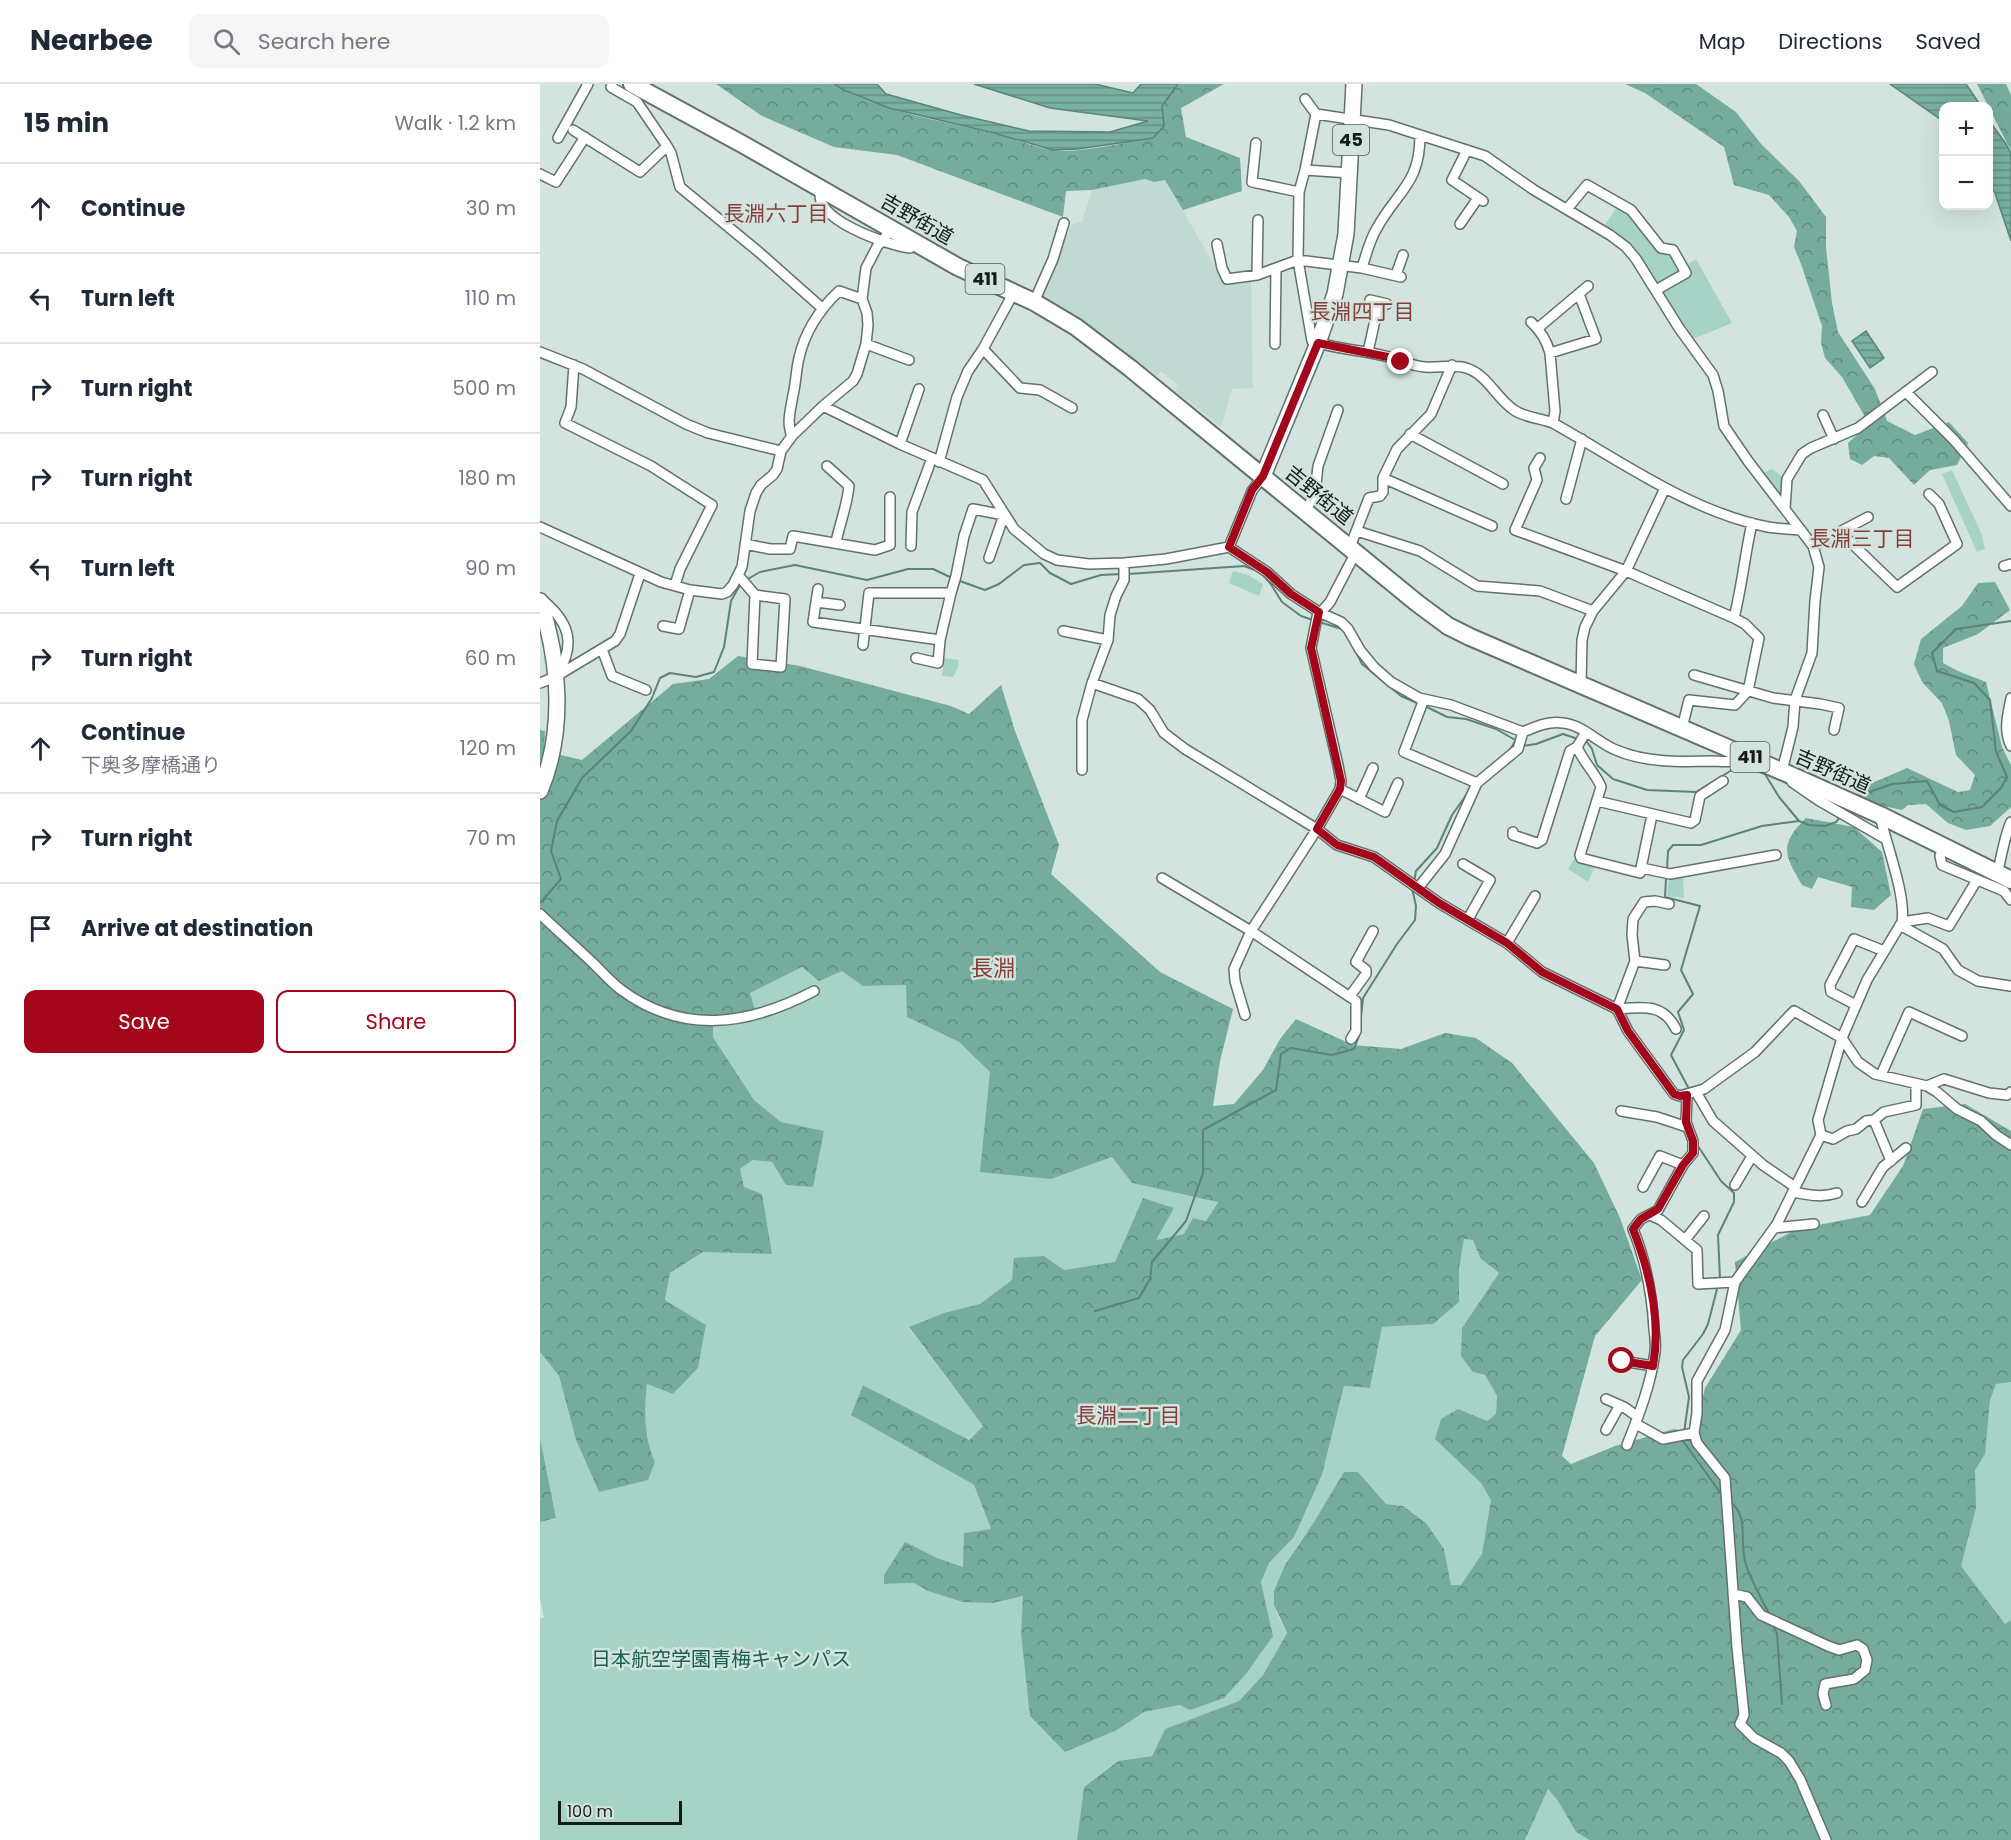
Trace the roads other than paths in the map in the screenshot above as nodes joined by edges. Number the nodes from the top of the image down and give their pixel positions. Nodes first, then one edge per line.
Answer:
1 (588, 84) edge
2 (612, 84) edge
3 (632, 84) edge
4 (1354, 84) edge
5 (1305, 99) dead end
6 (1316, 114) junction
7 (1352, 119) junction
8 (573, 130) dead end
9 (1420, 135) junction
10 (585, 137) junction
11 (558, 138) dead end
12 (1256, 143) dead end
13 (667, 146) junction
14 (1467, 150) junction
15 (1305, 170) junction
16 (1350, 173) junction
17 (540, 174) edge
18 (1299, 192) junction
19 (1567, 209) junction
20 (1258, 219) dead end
21 (1064, 223) dead end
22 (1460, 224) dead end
23 (887, 235) junction
24 (1216, 244) dead end
25 (1402, 255) dead end
26 (1298, 260) junction
27 (1341, 266) junction
28 (1362, 268) junction
29 (1276, 269) junction
30 (1257, 275) junction
31 (1588, 286) dead end
32 (1656, 290) junction
33 (1014, 292) junction
34 (1579, 294) junction
35 (862, 299) junction
36 (1034, 302) junction
37 (1379, 302) dead end
38 (822, 308) junction
39 (1318, 343) junction
40 (866, 344) junction
41 (1275, 344) dead end
42 (983, 349) junction
43 (540, 352) edge
44 (1368, 352) junction
45 (1550, 353) junction
46 (909, 360) dead end
47 (574, 365) junction
48 (1452, 365) junction
49 (1932, 372) dead end
50 (919, 389) dead end
51 (1906, 392) junction
52 (823, 406) junction
53 (1071, 408) dead end
54 (1338, 411) dead end
55 (1823, 414) dead end
56 (1553, 423) junction
57 (1410, 434) junction
58 (792, 436) junction
59 (1582, 439) junction
60 (1834, 439) junction
61 (900, 444) junction
62 (781, 451) junction
63 (1540, 458) dead end
64 (935, 460) junction
65 (827, 466) dead end
66 (1263, 476) junction
67 (1383, 478) junction
68 (1503, 484) dead end
69 (1665, 488) junction
70 (1929, 494) dead end
71 (1566, 499) dead end
72 (887, 503) dead end
73 (2011, 506) edge
74 (1785, 508) junction
75 (1306, 512) junction
76 (1004, 515) junction
77 (1868, 517) dead end
78 (1752, 523) junction
79 (1492, 526) dead end
80 (540, 527) edge
81 (1801, 530) junction
82 (1840, 532) junction
83 (836, 542) junction
84 (1354, 543) junction
85 (745, 544) junction
86 (910, 546) dead end
87 (1813, 546) junction
88 (1229, 547) junction
89 (988, 558) dead end
90 (1124, 569) junction
91 (1626, 571) junction
92 (640, 574) junction
93 (739, 576) junction
94 (675, 585) junction
95 (953, 585) junction
96 (818, 589) dead end
97 (690, 590) junction
98 (755, 595) junction
99 (540, 600) edge
100 (816, 602) junction
101 (840, 604) dead end
102 (1593, 611) junction
103 (1734, 618) junction
104 (1317, 619) junction
105 (663, 626) dead end
106 (864, 630) junction
107 (1063, 631) dead end
108 (940, 640) junction
109 (1108, 640) junction
110 (863, 645) dead end
111 (602, 650) junction
112 (916, 658) dead end
113 (1694, 675) dead end
114 (555, 677) junction
115 (540, 683) edge
116 (1092, 683) junction
117 (1581, 684) junction
118 (646, 690) dead end
119 (1748, 691) junction
120 (2011, 698) edge
121 (1424, 700) junction
122 (1795, 700) junction
123 (1682, 728) junction
124 (1834, 730) dead end
125 (1585, 733) junction
126 (1522, 734) junction
127 (1578, 746) junction
128 (2011, 746) edge
129 (1743, 754) junction
130 (1373, 768) dead end
131 (1082, 770) dead end
132 (1784, 772) junction
133 (1723, 781) dead end
134 (1474, 782) junction
135 (1398, 783) dead end
136 (1340, 789) junction
137 (540, 791) edge
138 (1359, 799) junction
139 (1597, 801) junction
140 (1846, 808) junction
141 (1652, 815) junction
142 (1880, 815) junction
143 (2011, 822) edge
144 (1317, 829) junction
145 (1513, 832) dead end
146 (1884, 838) junction
147 (1943, 847) junction
148 (1776, 855) dead end
149 (1463, 864) dead end
150 (1642, 868) junction
151 (2004, 877) edge
152 (1162, 878) dead end
153 (1977, 880) junction
154 (1418, 888) junction
155 (1535, 896) dead end
156 (2011, 900) edge
157 (1669, 904) dead end
158 (542, 915) edge
159 (1468, 919) junction
160 (1901, 924) junction
161 (1251, 931) junction
162 (1373, 931) dead end
163 (1507, 943) junction
164 (1884, 951) junction
165 (1635, 961) junction
166 (1665, 965) dead end
167 (2011, 986) edge
168 (814, 990) dead end
169 (1350, 996) junction
170 (1856, 1005) junction
171 (1617, 1009) junction
172 (1245, 1015) dead end
173 (1676, 1029) dead end
174 (1962, 1036) dead end
175 (1842, 1038) junction
176 (1351, 1039) dead end
177 (1881, 1075) junction
178 (1916, 1084) junction
179 (1927, 1086) junction
180 (2011, 1092) edge
181 (1693, 1093) junction
182 (1621, 1111) dead end
183 (1874, 1120) junction
184 (1687, 1127) junction
185 (1821, 1135) junction
186 (2011, 1145) edge
187 (1906, 1149) dead end
188 (1752, 1156) junction
189 (1891, 1161) junction
190 (1683, 1165) junction
191 (1735, 1185) dead end
192 (1643, 1187) dead end
193 (1794, 1189) junction
194 (1837, 1193) dead end
195 (1862, 1202) dead end
196 (1650, 1215) junction
197 (1704, 1216) dead end
198 (1814, 1224) dead end
199 (1774, 1228) junction
200 (1685, 1240) junction
201 (1735, 1282) junction
202 (1622, 1361) dead end
203 (1653, 1366) junction
204 (1606, 1399) dead end
205 (1620, 1405) junction
206 (1637, 1420) junction
207 (1606, 1430) dead end
208 (1694, 1433) junction
209 (1627, 1445) dead end
210 (1733, 1594) junction
211 (1826, 1705) dead end
212 (1826, 1840) edge

1 - 11 street
2 - 13 street
3 - 23 highway, 吉野街道 / 411
4 - 7 main road, 45
5 - 6 street
6 - 7 street
6 - 15 street
7 - 9 street
7 - 16 main road, 45
8 - 10 street
9 - 14 street
9 - 28 street
10 - 13 street
10 - 17 street
12 - 18 street
13 - 38 street
14 - 19 street
14 - 22 street
15 - 16 street
15 - 18 street
16 - 27 main road, 45
18 - 26 street
19 - 32 street
19 - 32 street
20 - 30 street
21 - 36 street
23 - 33 highway, 吉野街道 / 411
23 - 35 street
24 - 30 street
25 - 28 street
26 - 27 street
26 - 29 street
26 - 39 street
27 - 28 street
27 - 39 main road, 45
29 - 30 street
29 - 41 street
31 - 34 street
32 - 74 street
33 - 36 highway, 吉野街道 / 411
33 - 42 street
34 - 45 street
34 - 45 street
35 - 38 street
35 - 40 street
36 - 66 highway, 吉野街道 / 411
37 - 44 street
38 - 58 street
39 - 44 street
39 - 66 main road, 45
40 - 46 street
40 - 52 street
42 - 53 street
42 - 64 street
43 - 47 street
44 - 48 street
45 - 56 street
47 - 62 street
47 - 94 street
48 - 56 street
48 - 57 street
49 - 51 street
50 - 61 street
51 - 60 street
51 - 73 street
52 - 58 street
52 - 61 street
54 - 75 street
55 - 60 street
56 - 59 street
57 - 67 street
57 - 68 street
58 - 62 street
59 - 69 street
59 - 71 street
60 - 74 street
61 - 64 street
62 - 85 street
63 - 91 street
64 - 76 street
64 - 86 street
65 - 83 street
66 - 75 highway, 吉野街道 / 411
66 - 88 street
67 - 79 street
67 - 84 street
69 - 78 street
69 - 91 street
70 - 82 street
72 - 83 street
74 - 81 street
75 - 84 highway, 吉野街道 / 411
76 - 89 street
76 - 90 street
76 - 95 street
77 - 82 street
78 - 81 street
78 - 103 street
80 - 92 street
81 - 87 street
82 - 87 street
83 - 85 street
84 - 102 street
84 - 104 street
84 - 117 highway, 吉野街道 / 411
85 - 93 street
87 - 122 street
88 - 90 street
88 - 104 street
90 - 109 street
91 - 102 street
91 - 103 street
92 - 94 street
92 - 111 street
93 - 97 street
93 - 98 street
94 - 97 street
95 - 106 street
95 - 108 street
96 - 100 street
97 - 105 street
98 - 98 street
99 - 114 main road
100 - 101 street
100 - 106 street
102 - 117 street
103 - 119 street
104 - 121 street
104 - 136 street
106 - 108 street
106 - 110 street
107 - 109 street
108 - 112 street
109 - 116 street
111 - 114 street
111 - 118 street
113 - 119 street
114 - 115 street
114 - 137 main road
116 - 131 street
116 - 144 street
117 - 123 highway, 吉野街道 / 411
119 - 122 street
119 - 123 street
120 - 128 street
121 - 126 street
121 - 134 street
122 - 124 street
122 - 132 street
123 - 129 highway, 吉野街道 / 411
125 - 126 street
125 - 127 street
125 - 129 street
126 - 134 street
127 - 139 street
127 - 145 street
129 - 132 highway, 吉野街道 / 411
130 - 138 street
132 - 140 highway, 吉野街道 / 411
133 - 141 street
134 - 154 street
135 - 138 street
136 - 138 street
136 - 144 street
139 - 141 street
139 - 150 street
140 - 142 highway, 吉野街道 / 411
140 - 146 street
141 - 150 street
142 - 146 street
142 - 147 highway, 吉野街道 / 411
143 - 151 street
144 - 154 street
144 - 161 street
146 - 160 street
147 - 151 highway, 吉野街道 / 411
147 - 153 street
148 - 150 street
149 - 159 street
152 - 161 street
153 - 156 street
153 - 160 street
154 - 159 street
155 - 163 street
157 - 165 street
158 - 168 street
159 - 163 street
160 - 164 street
160 - 167 street
161 - 169 street
161 - 172 street
162 - 169 street
163 - 171 street
164 - 170 street
164 - 170 street
165 - 166 street
165 - 171 street
169 - 176 street
170 - 175 street
171 - 173 street
171 - 181 street
174 - 177 street
175 - 177 street
175 - 181 street
175 - 185 street
177 - 178 street
178 - 179 street
178 - 183 street
179 - 180 street
179 - 186 street
181 - 184 street
181 - 188 street
182 - 184 street
183 - 185 street
183 - 189 street
184 - 190 street
185 - 193 street
187 - 189 street
188 - 191 street
188 - 193 street
189 - 195 street
190 - 192 street
190 - 196 street
193 - 194 street
193 - 199 street
196 - 200 street
196 - 203 street
197 - 200 street
198 - 199 street
199 - 201 street
200 - 201 street
201 - 208 street
202 - 203 street
203 - 206 street
204 - 205 street
205 - 206 street
205 - 207 street
206 - 208 street
206 - 209 street
208 - 210 street
210 - 211 street
210 - 212 street

